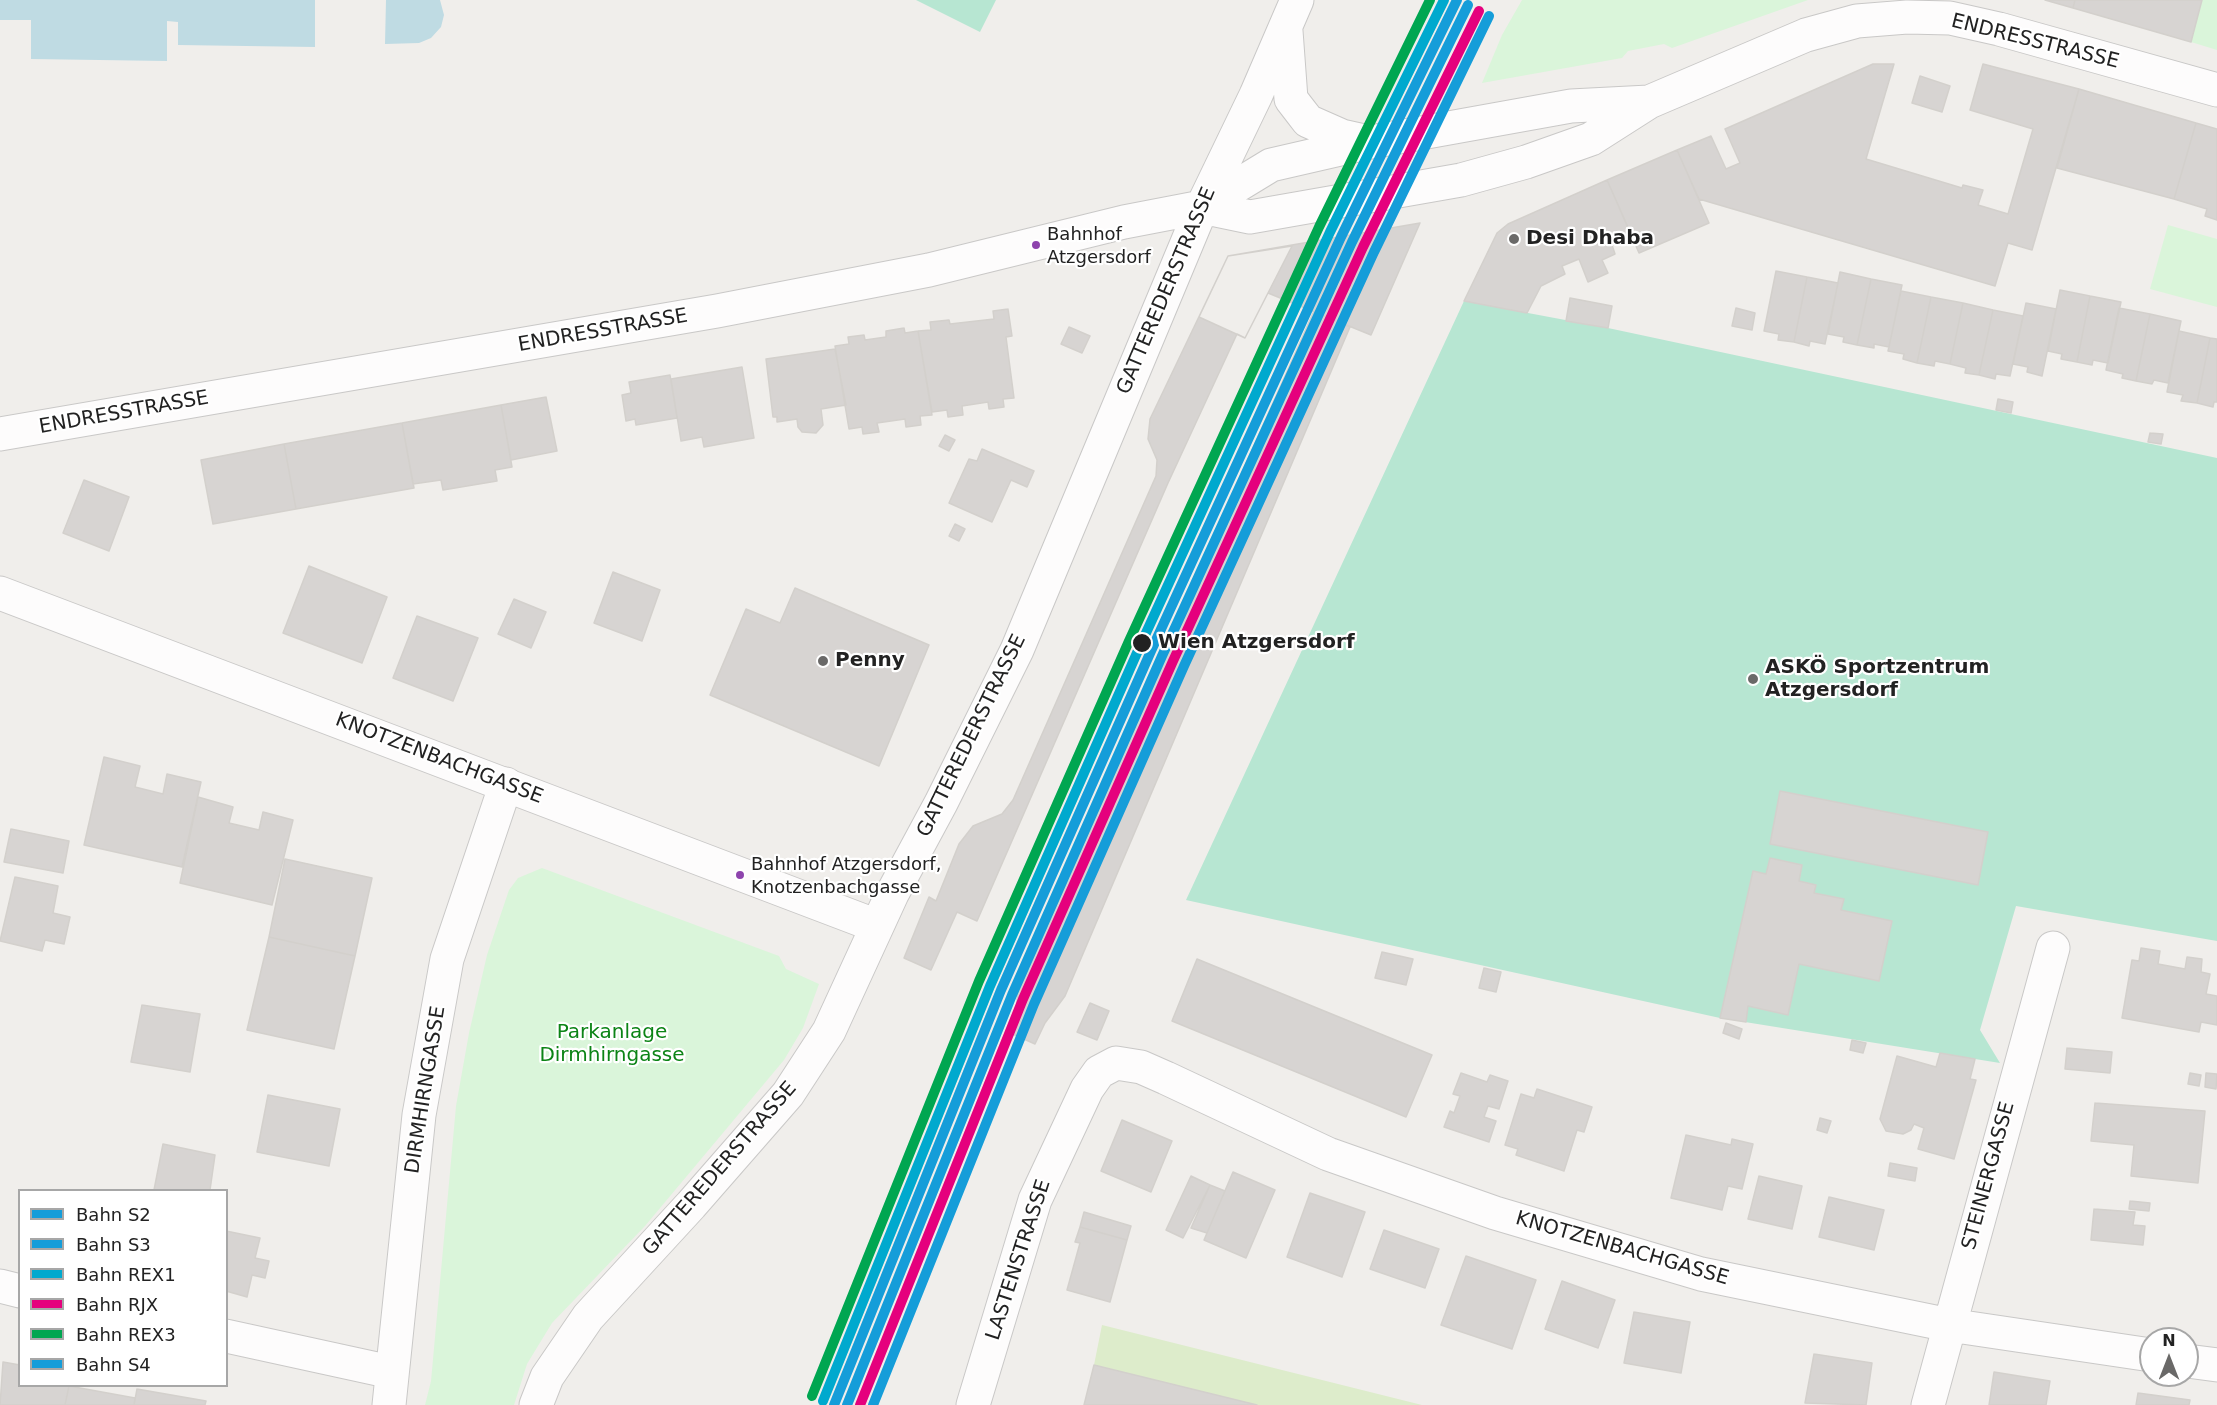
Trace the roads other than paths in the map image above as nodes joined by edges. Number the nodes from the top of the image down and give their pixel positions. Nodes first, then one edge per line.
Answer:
1 (1292, 13) edge
2 (2217, 90) edge
3 (1649, 102) junction
4 (1371, 142) junction
5 (1202, 207) junction
6 (0, 434) edge
7 (0, 593) edge
8 (506, 784) junction
9 (877, 926) junction
10 (2053, 948) dead end
11 (1116, 1063) joint
12 (0, 1286) edge
13 (18, 1290) edge
14 (1949, 1325) junction
15 (228, 1336) edge
16 (2139, 1353) edge
17 (2199, 1363) edge
18 (2217, 1365) edge
19 (391, 1372) junction
20 (389, 1405) edge
21 (536, 1405) edge
22 (973, 1405) edge
23 (1928, 1405) edge

1 - 4 street
1 - 5 street, GATTEREDERSTRASSE
2 - 3 street, ENDRESSTRASSE
3 - 4 street, ENDRESSTRASSE
3 - 5 street, ENDRESSTRASSE
4 - 5 street, ENDRESSTRASSE
5 - 6 street, ENDRESSTRASSE
5 - 9 street, GATTEREDERSTRASSE
7 - 8 street, KNOTZENBACHGASSE
8 - 9 street, KNOTZENBACHGASSE
8 - 19 street, DIRMHIRNGASSE
9 - 21 street, GATTEREDERSTRASSE
10 - 14 street, STEINERGASSE
11 - 14 street, KNOTZENBACHGASSE
11 - 22 street, LASTENSTRASSE
12 - 13 street
14 - 16 street, KNOTZENBACHGASSE
14 - 23 street, STEINERGASSE
15 - 19 street
17 - 18 street
19 - 20 street, DIRMHIRNGASSE

